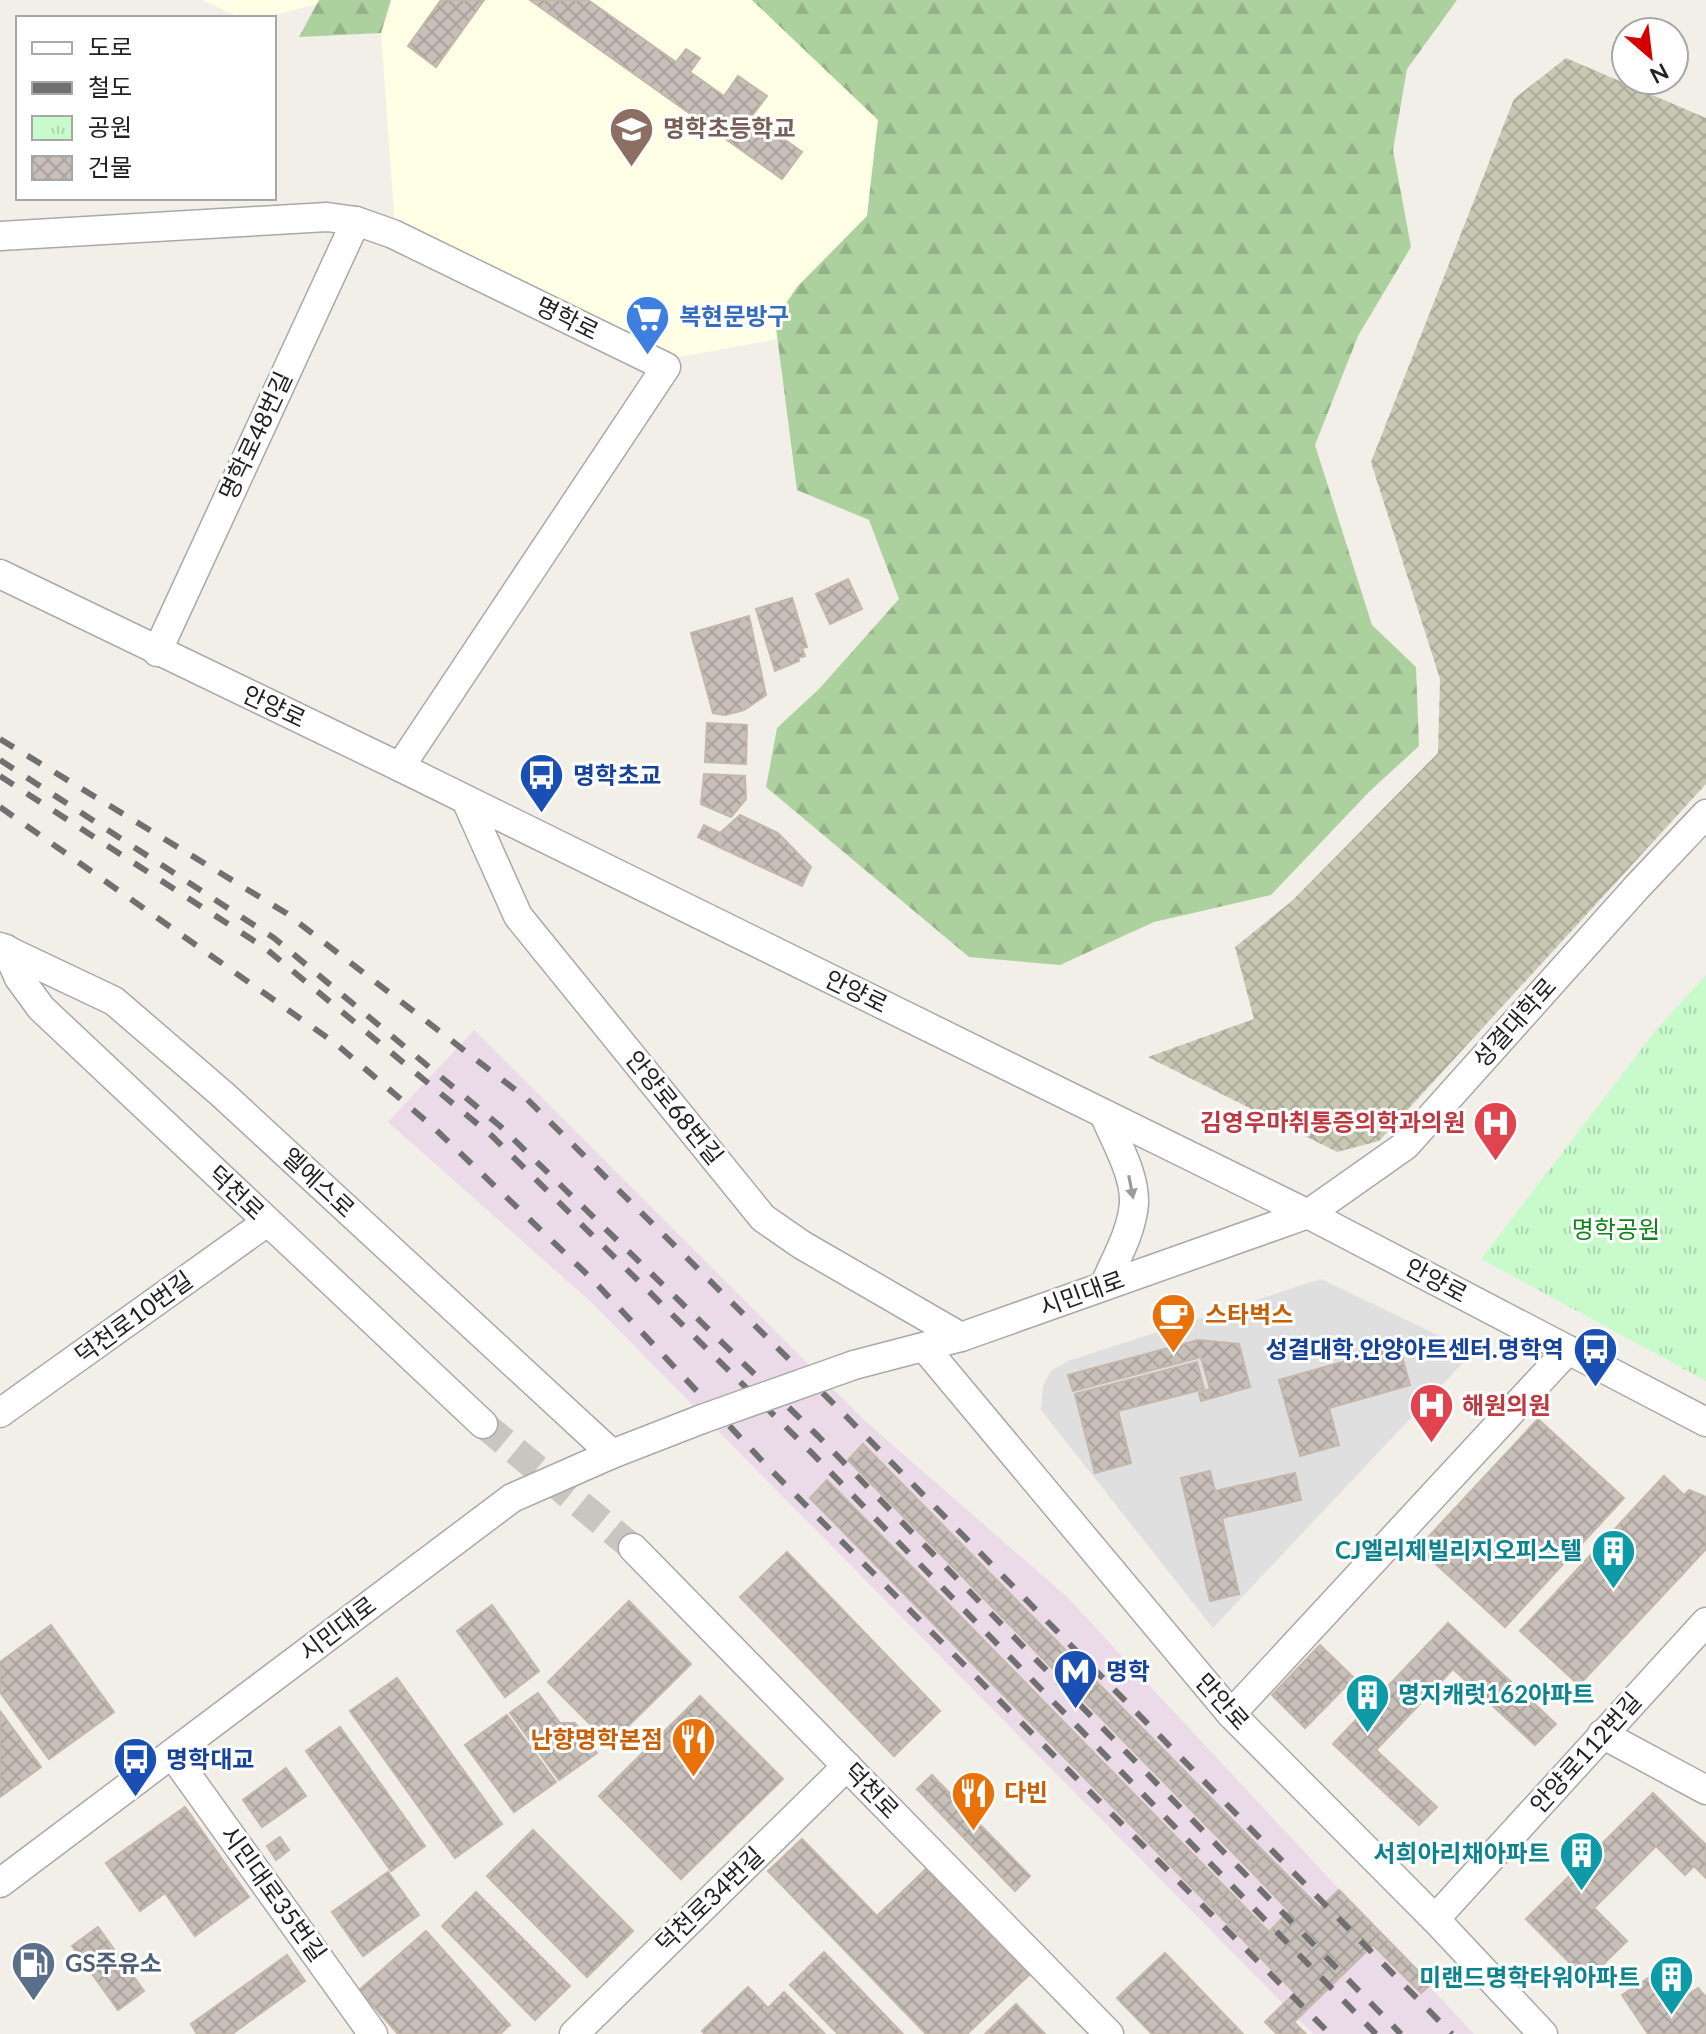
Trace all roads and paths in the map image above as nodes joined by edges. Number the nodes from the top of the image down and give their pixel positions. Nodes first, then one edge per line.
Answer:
1 (356, 221) junction
2 (0, 236) edge
3 (0, 574) edge
4 (157, 652) junction
5 (400, 767) junction
6 (466, 800) junction
7 (1706, 814) edge
8 (3, 948) edge
9 (1104, 1114) junction
10 (1308, 1214) junction
11 (267, 1222) junction
12 (1104, 1286) junction
13 (961, 1337) junction
14 (925, 1348) junction
15 (1568, 1350) junction
16 (0, 1413) edge
17 (1706, 1422) edge
18 (483, 1424) tunnel mouth
19 (612, 1454) junction
20 (633, 1548) tunnel mouth
21 (1706, 1622) edge
22 (1231, 1714) junction
23 (1602, 1734) junction
24 (172, 1754) junction
25 (847, 1766) junction
26 (1706, 1790) edge
27 (0, 1883) edge
28 (1435, 1919) junction
29 (373, 2034) edge
30 (574, 2034) edge
31 (1109, 2034) edge
32 (1543, 2034) edge

1 - 2 street, 명학로
1 - 4 street, 명학로48번길
1 - 5 street, 명학로
3 - 4 street, 안양로
4 - 5 street, 안양로
5 - 6 street, 안양로
6 - 9 street, 안양로
6 - 13 street, 안양로68번길
7 - 10 street, 성결대학로
8 - 11 street, 덕천로
8 - 19 street, 엘에스로
9 - 10 street, 안양로
9 -> 12 street
10 - 12 street, 시민대로
10 - 15 street, 안양로
11 - 16 street, 덕천로10번길
11 - 18 street, 덕천로
12 - 13 street, 시민대로
13 - 14 street, 시민대로
14 - 19 street, 시민대로, bridge
14 - 22 street, 만안로
15 - 17 street, 안양로
15 - 22 street
19 - 24 street, 시민대로
20 - 25 street, 덕천로
21 - 23 street, 안양로112번길
22 - 28 street, 만안로
23 - 26 street
23 - 28 street, 안양로112번길
24 - 27 street, 시민대로
24 - 29 street, 시민대로35번길
25 - 30 street, 덕천로34번길
25 - 31 street, 덕천로
28 - 32 street, 만안로

